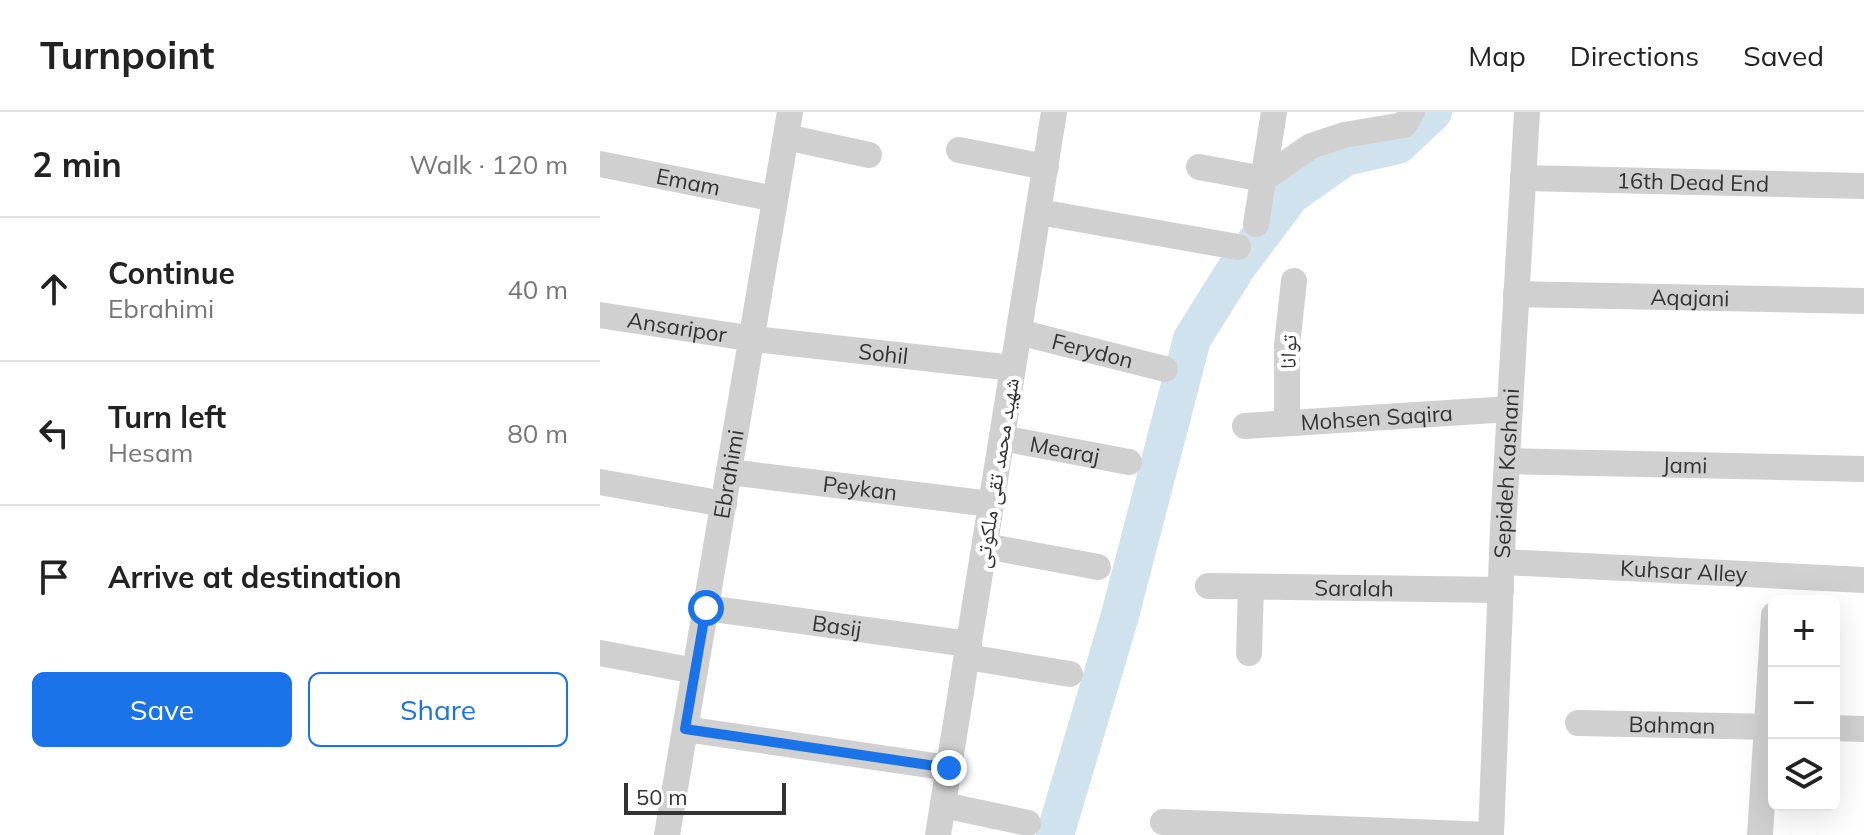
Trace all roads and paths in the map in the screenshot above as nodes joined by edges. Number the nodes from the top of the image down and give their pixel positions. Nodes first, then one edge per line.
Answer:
1 (1054, 112) edge
2 (1274, 112) edge
3 (1412, 112) edge
4 (1527, 112) edge
5 (1365, 121) edge
6 (788, 125) edge
7 (959, 150) dead end
8 (869, 155) dead end
9 (600, 164) edge
10 (1046, 167) junction
11 (1199, 167) dead end
12 (1523, 178) junction
13 (1263, 179) junction
14 (1864, 186) edge
15 (775, 199) junction
16 (1039, 212) junction
17 (1256, 224) dead end
18 (1238, 247) dead end
19 (1294, 281) dead end
20 (1516, 294) junction
21 (1864, 301) edge
22 (600, 315) edge
23 (1019, 332) junction
24 (754, 339) junction
25 (1013, 368) junction
26 (1165, 369) dead end
27 (1510, 409) junction
28 (1287, 423) junction
29 (1245, 426) dead end
30 (1002, 438) junction
31 (1507, 461) junction
32 (1129, 462) dead end
33 (1864, 469) edge
34 (729, 472) junction
35 (600, 482) edge
36 (724, 504) junction
37 (991, 504) junction
38 (985, 546) junction
39 (1502, 562) junction
40 (1098, 567) dead end
41 (1864, 580) edge
42 (1208, 586) dead end
43 (1251, 587) junction
44 (1501, 590) junction
45 (1776, 590) edge
46 (706, 608) junction
47 (968, 651) junction
48 (600, 653) edge
49 (1249, 653) dead end
50 (695, 671) junction
51 (1070, 674) dead end
52 (1578, 723) dead end
53 (1768, 727) edge
54 (1840, 728) edge
55 (685, 729) junction
56 (1864, 729) edge
57 (1769, 739) edge
58 (949, 768) junction
59 (943, 805) junction
60 (1163, 822) dead end
61 (1028, 823) dead end
62 (667, 835) edge
63 (938, 835) edge
64 (1491, 835) edge
65 (1760, 835) edge

1 - 10 street, شهید محمد تقی ملکوتی
2 - 13 street
3 - 5 street
4 - 12 street, Sepideh Kashani
5 - 13 street
6 - 8 street
6 - 15 street, Ebrahimi
7 - 10 street
9 - 15 street, Emam
10 - 16 street, شهید محمد تقی ملکوتی
11 - 13 street
12 - 14 street, 16th Dead End
12 - 20 street, Sepideh Kashani
13 - 17 street
15 - 24 street, Ebrahimi
16 - 18 street
16 - 23 street, شهید محمد تقی ملکوتی
19 - 28 street, توانا
20 - 21 street, Aqajani
20 - 27 street, Sepideh Kashani
22 - 24 street, Ansaripor
23 - 25 street, شهید محمد تقی ملکوتی
23 - 26 street, Ferydon
24 - 25 street, Sohil
24 - 34 street, Ebrahimi
25 - 30 street, شهید محمد تقی ملکوتی
27 - 28 street, Mohsen Saqira
27 - 31 street, Sepideh Kashani
28 - 29 street, Mohsen Saqira
30 - 32 street, Mearaj
30 - 37 street, شهید محمد تقی ملکوتی
31 - 33 street, Jami
31 - 39 street, Sepideh Kashani
34 - 36 street, Ebrahimi
34 - 37 street, Peykan
35 - 36 street
36 - 46 street, Ebrahimi
37 - 38 street, شهید محمد تقی ملکوتی
38 - 40 street
38 - 47 street, شهید محمد تقی ملکوتی
39 - 44 street, Sepideh Kashani
39 - 45 street, Kuhsar Alley
41 - 45 street, Kuhsar Alley
42 - 43 street, Saralah
43 - 44 street, Saralah
43 - 49 street
44 - 64 street, Sepideh Kashani
46 - 47 street, Basij
46 - 50 street, Ebrahimi
47 - 51 street, Basij
47 - 58 street, شهید محمد تقی ملکوتی
48 - 50 street
50 - 55 street, Ebrahimi
52 - 53 street, Bahman
54 - 56 street
55 - 58 street
55 - 62 street, Ebrahimi
57 - 65 street
58 - 59 street, شهید محمد تقی ملکوتی
59 - 61 street
59 - 63 street, شهید محمد تقی ملکوتی
60 - 64 street

